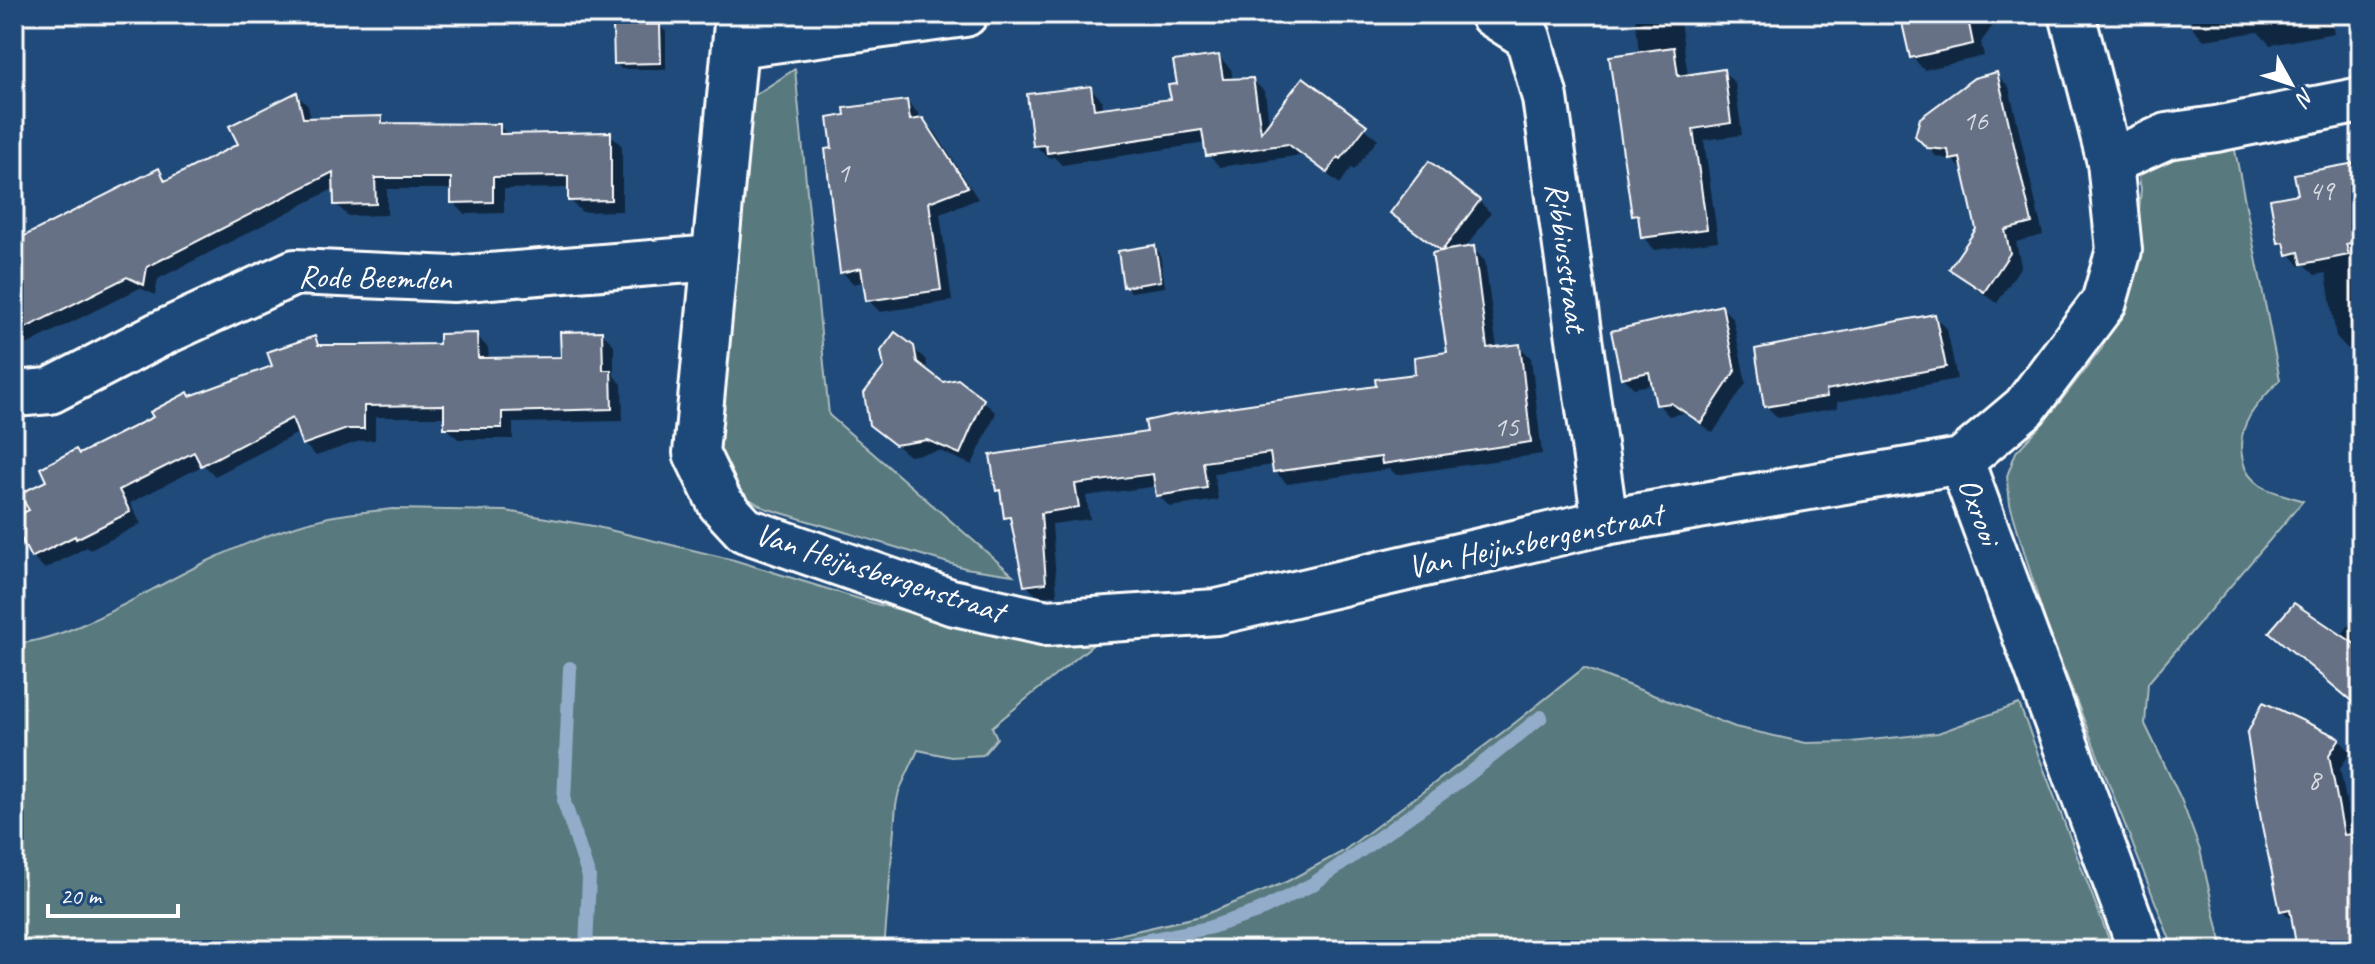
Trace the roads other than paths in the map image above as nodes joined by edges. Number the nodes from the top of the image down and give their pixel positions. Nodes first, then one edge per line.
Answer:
1 (965, 14) edge
2 (1492, 14) edge
3 (2072, 14) edge
4 (738, 30) edge
5 (2361, 100) edge
6 (2110, 162) junction
7 (714, 258) junction
8 (14, 394) edge
9 (1961, 461) junction
10 (1605, 522) junction
11 (2141, 950) edge

1 - 4 street
2 - 10 street, Ribbiusstraat
3 - 6 street, Oxrooi
4 - 7 street, Van Heijnsbergenstraat
5 - 6 street
6 - 9 street, Oxrooi
7 - 8 street, Rode Beemden
7 - 10 street, Van Heijnsbergenstraat
9 - 10 street, Van Heijnsbergenstraat
9 - 11 street, Oxrooi

